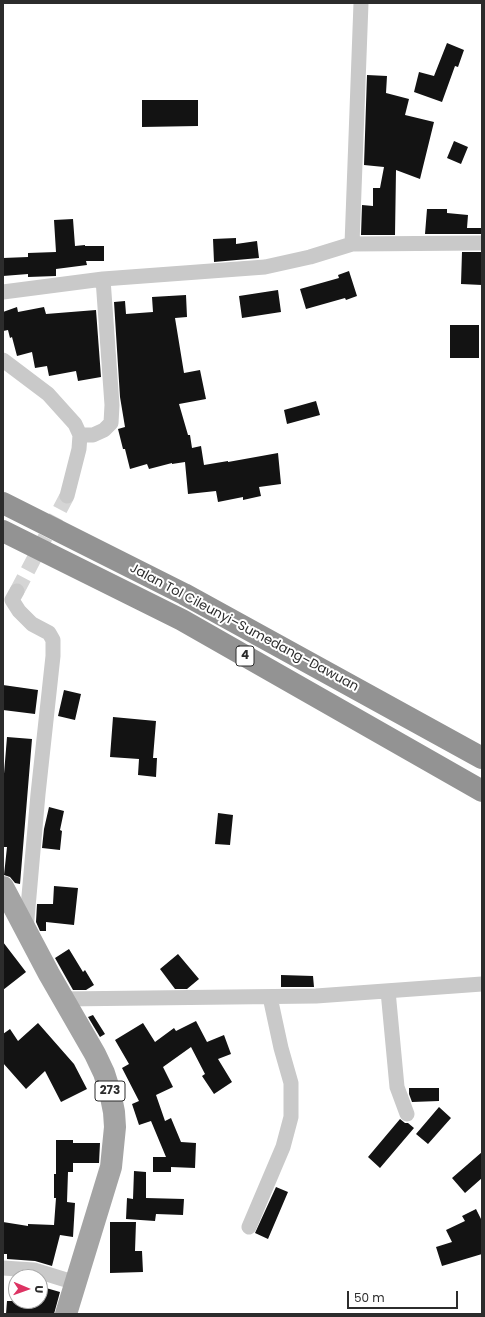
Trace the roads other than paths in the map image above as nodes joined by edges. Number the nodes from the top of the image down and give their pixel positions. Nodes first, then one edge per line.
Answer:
1 (361, 3) edge
2 (352, 244) junction
3 (482, 244) edge
4 (103, 279) junction
5 (3, 292) edge
6 (3, 360) edge
7 (80, 435) junction
8 (67, 496) tunnel mouth
9 (3, 503) edge
10 (3, 532) edge
11 (11, 597) edge
12 (482, 758) edge
13 (482, 791) edge
14 (3, 887) edge
15 (26, 930) junction
16 (482, 984) edge
17 (388, 991) junction
18 (270, 997) junction
19 (63, 999) junction
20 (408, 1114) dead end
21 (249, 1227) dead end
22 (3, 1268) edge
23 (76, 1283) junction
24 (66, 1314) edge

1 - 2 street
2 - 3 street
2 - 4 street
4 - 5 street
4 - 7 street
6 - 7 street
7 - 8 street
9 - 12 highway, Jalan Tol Cileunyi–Sumedang–Dawuan / 4
10 - 13 highway, Jalan Tol Cileunyi–Sumedang–Dawuan / 4
11 - 15 street
14 - 15 main road, 273
15 - 19 main road, 273
16 - 17 street
17 - 18 street
17 - 20 street
18 - 19 street
18 - 21 street
19 - 23 main road, 273
22 - 23 street
23 - 24 main road, 273

